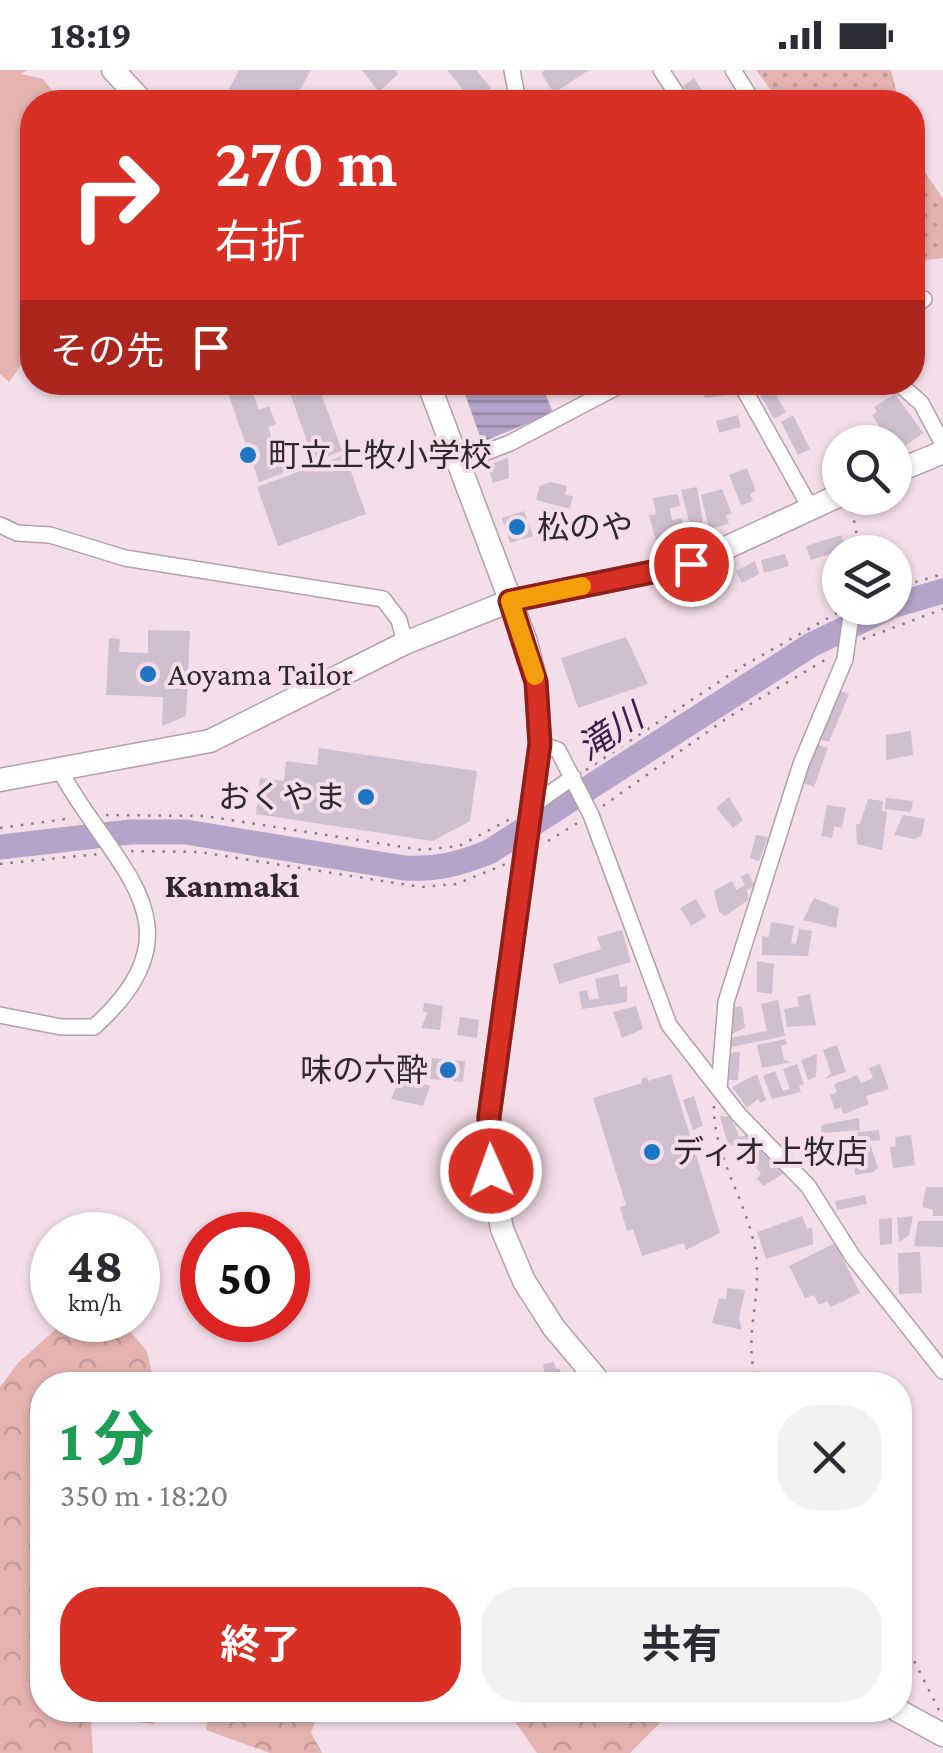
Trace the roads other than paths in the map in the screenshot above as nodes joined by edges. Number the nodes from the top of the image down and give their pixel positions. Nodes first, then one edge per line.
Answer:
1 (112, 70) edge
2 (131, 90) edge
3 (433, 395) edge
4 (601, 395) edge
5 (747, 395) edge
6 (913, 395) edge
7 (943, 444) edge
8 (943, 452) edge
9 (458, 463) junction
10 (912, 465) edge
11 (822, 504) edge
12 (810, 509) junction
13 (0, 525) edge
14 (510, 601) junction
15 (850, 625) edge
16 (404, 642) junction
17 (540, 744) junction
18 (60, 771) junction
19 (572, 777) junction
20 (0, 780) edge
21 (532, 806) junction
22 (0, 1014) edge
23 (718, 1089) junction
24 (943, 1371) edge
25 (591, 1372) edge
26 (912, 1718) edge
27 (943, 1734) edge

1 - 2 main road
3 - 9 main road
4 - 9 street
5 - 12 street
6 - 7 street
8 - 10 main road
9 - 14 main road
11 - 12 main road
12 - 14 main road
13 - 16 street
14 - 16 main road
14 - 17 main road
15 - 23 street
16 - 18 main road
17 - 19 street
17 - 21 main road
18 - 20 main road
18 - 22 street
19 - 21 street
19 - 23 street
21 - 25 main road
23 - 24 street
26 - 27 main road

